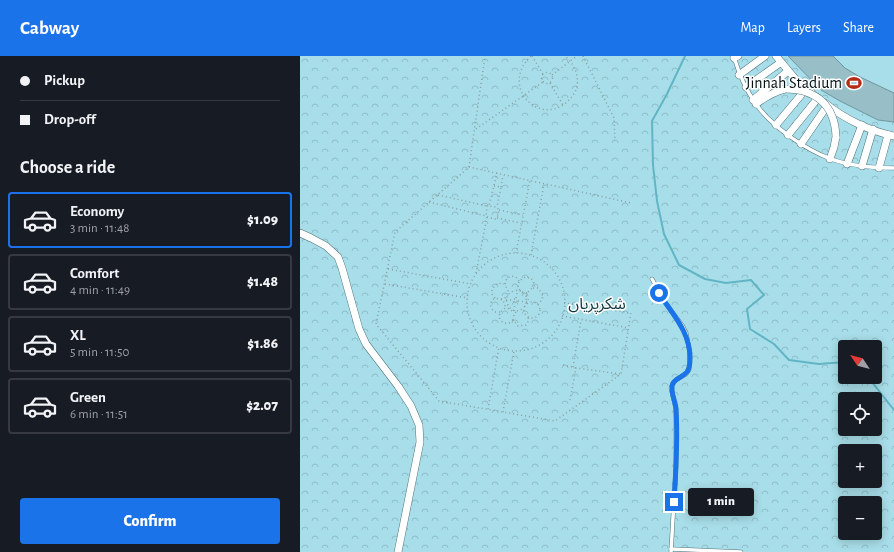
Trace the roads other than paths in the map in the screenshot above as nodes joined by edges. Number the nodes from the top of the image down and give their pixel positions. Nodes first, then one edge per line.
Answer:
1 (765, 56) edge
2 (776, 56) edge
3 (735, 57) edge
4 (780, 63) junction
5 (788, 71) junction
6 (739, 74) junction
7 (746, 87) junction
8 (806, 89) junction
9 (818, 98) junction
10 (754, 102) junction
11 (827, 106) junction
12 (776, 125) junction
13 (862, 125) junction
14 (873, 129) junction
15 (788, 135) junction
16 (891, 135) edge
17 (801, 144) junction
18 (830, 159) junction
19 (847, 164) junction
20 (862, 166) junction
21 (879, 168) junction
22 (894, 168) edge
23 (300, 233) edge
24 (652, 279) dead end
25 (671, 551) edge
26 (398, 552) edge
27 (741, 552) edge

1 - 6 street
2 - 4 street
3 - 6 lane
4 - 5 street
4 - 7 street
5 - 8 street
5 - 10 street
6 - 7 lane
7 - 10 lane
8 - 9 street
8 - 12 street
9 - 11 street
9 - 15 street
10 - 12 lane
10 - 18 street, bridge
11 - 13 street
11 - 17 street
12 - 15 lane
13 - 14 street
13 - 19 street
14 - 16 street
14 - 20 street
15 - 17 lane
16 - 21 street
17 - 18 lane
18 - 19 lane
19 - 20 lane
20 - 21 lane
21 - 22 lane
23 - 26 street
24 - 25 lane
25 - 27 lane

